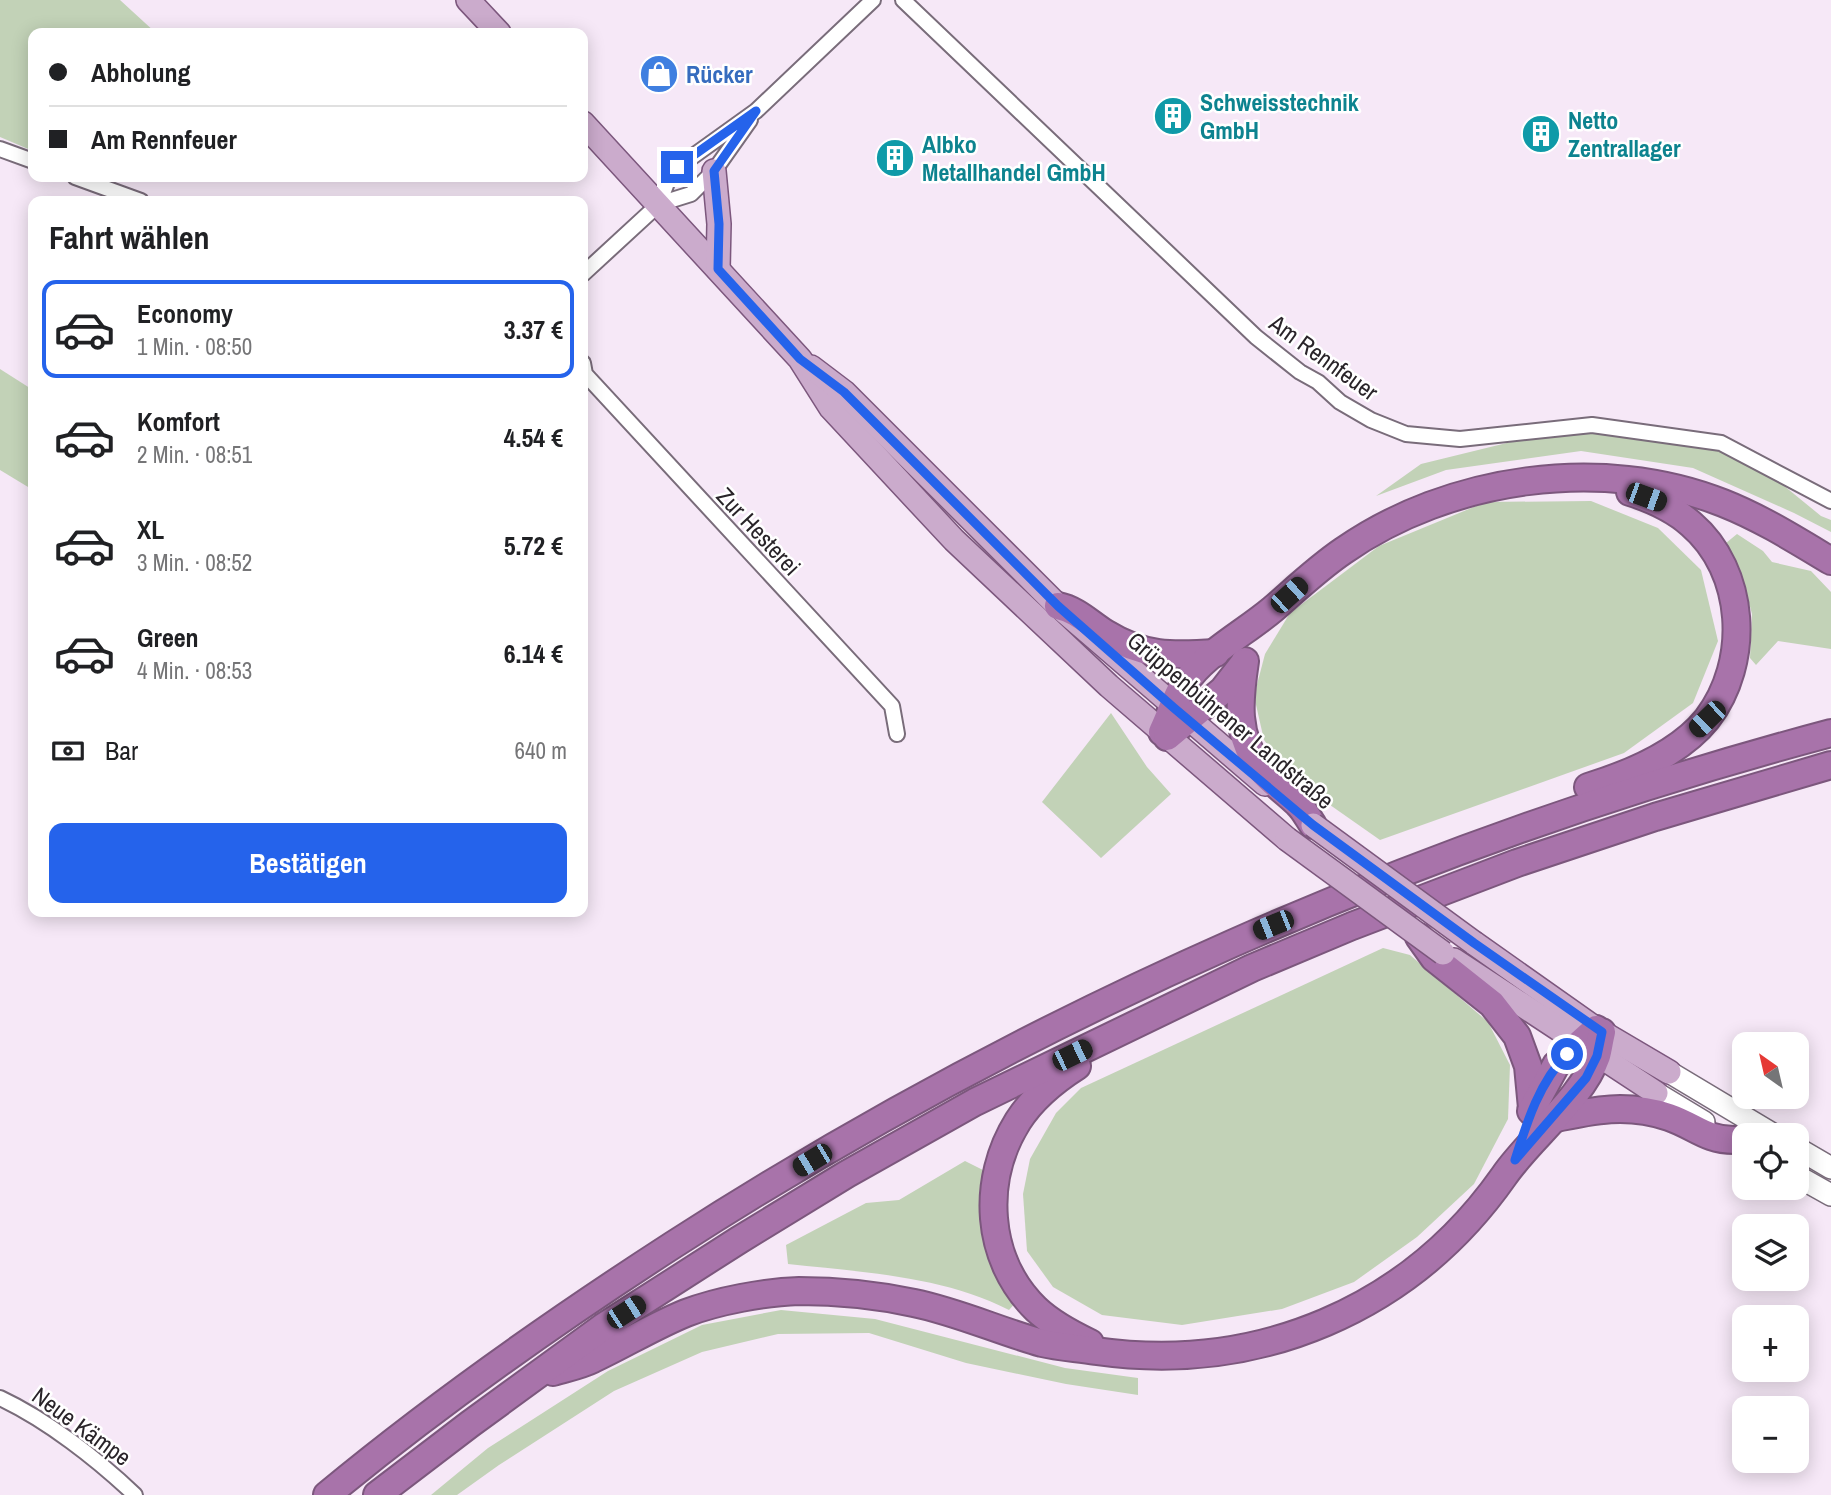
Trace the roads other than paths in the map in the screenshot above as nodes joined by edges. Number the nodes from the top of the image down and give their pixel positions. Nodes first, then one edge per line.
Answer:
1 (468, 0) edge
2 (873, 0) edge
3 (903, 0) edge
4 (494, 28) edge
5 (756, 111) junction
6 (588, 127) edge
7 (0, 149) edge
8 (28, 160) edge
9 (714, 171) junction
10 (89, 182) edge
11 (127, 196) edge
12 (659, 204) junction
13 (588, 269) edge
14 (718, 269) junction
15 (800, 359) junction
16 (588, 377) edge
17 (1570, 479) junction
18 (1831, 501) edge
19 (1831, 561) edge
20 (1058, 606) junction
21 (1271, 611) junction
22 (1216, 653) junction
23 (1245, 661) junction
24 (1181, 714) junction
25 (1831, 733) edge
26 (897, 734) dead end
27 (1165, 734) junction
28 (1831, 765) edge
29 (1532, 823) junction
30 (1313, 825) junction
31 (1418, 935) joint
32 (1438, 955) junction
33 (1193, 996) junction
34 (1593, 1040) junction
35 (1669, 1073) joint
36 (1656, 1093) joint
37 (1542, 1114) junction
38 (1754, 1123) edge
39 (1732, 1138) edge
40 (1732, 1142) edge
41 (1809, 1155) edge
42 (1831, 1168) edge
43 (1809, 1183) edge
44 (1831, 1195) edge
45 (1107, 1352) junction
46 (531, 1379) junction
47 (0, 1398) edge
48 (135, 1495) edge
49 (327, 1495) edge
50 (377, 1495) edge

1 - 4 main road
2 - 5 street
3 - 18 street, Am Rennfeuer
5 - 9 street
5 - 12 street
6 - 12 main road, Grüppenbührener Landstraße
7 - 8 street
9 - 12 street
9 - 14 main road
10 - 11 street
12 - 13 street
12 - 14 main road, Grüppenbührener Landstraße
14 - 15 main road, Grüppenbührener Landstraße
15 - 20 main road, Grüppenbührener Landstraße
15 - 27 main road, Grüppenbührener Landstraße
16 - 26 street, Zur Hesterei
17 - 19 highway
17 - 21 highway
17 - 29 highway
20 - 22 highway
20 - 24 main road, Grüppenbührener Landstraße
21 - 22 highway
21 - 23 highway
22 - 24 highway
23 - 24 highway
23 - 30 highway
24 - 27 highway
24 - 30 main road, Grüppenbührener Landstraße
25 - 29 highway
27 - 31 main road, Grüppenbührener Landstraße, bridge
28 - 33 highway
29 - 49 highway
30 - 34 main road, Grüppenbührener Landstraße, bridge
31 - 32 highway, bridge
32 - 34 main road, Grüppenbührener Landstraße
32 - 37 highway
33 - 45 highway
33 - 46 highway
34 - 35 main road, Grüppenbührener Landstraße
34 - 36 main road, Grüppenbührener Landstraße
34 - 37 highway
35 - 38 main road
36 - 39 main road
37 - 40 highway
37 - 45 highway
41 - 42 main road
43 - 44 main road
45 - 46 highway
46 - 50 highway
47 - 48 street, Neue Kämpe

